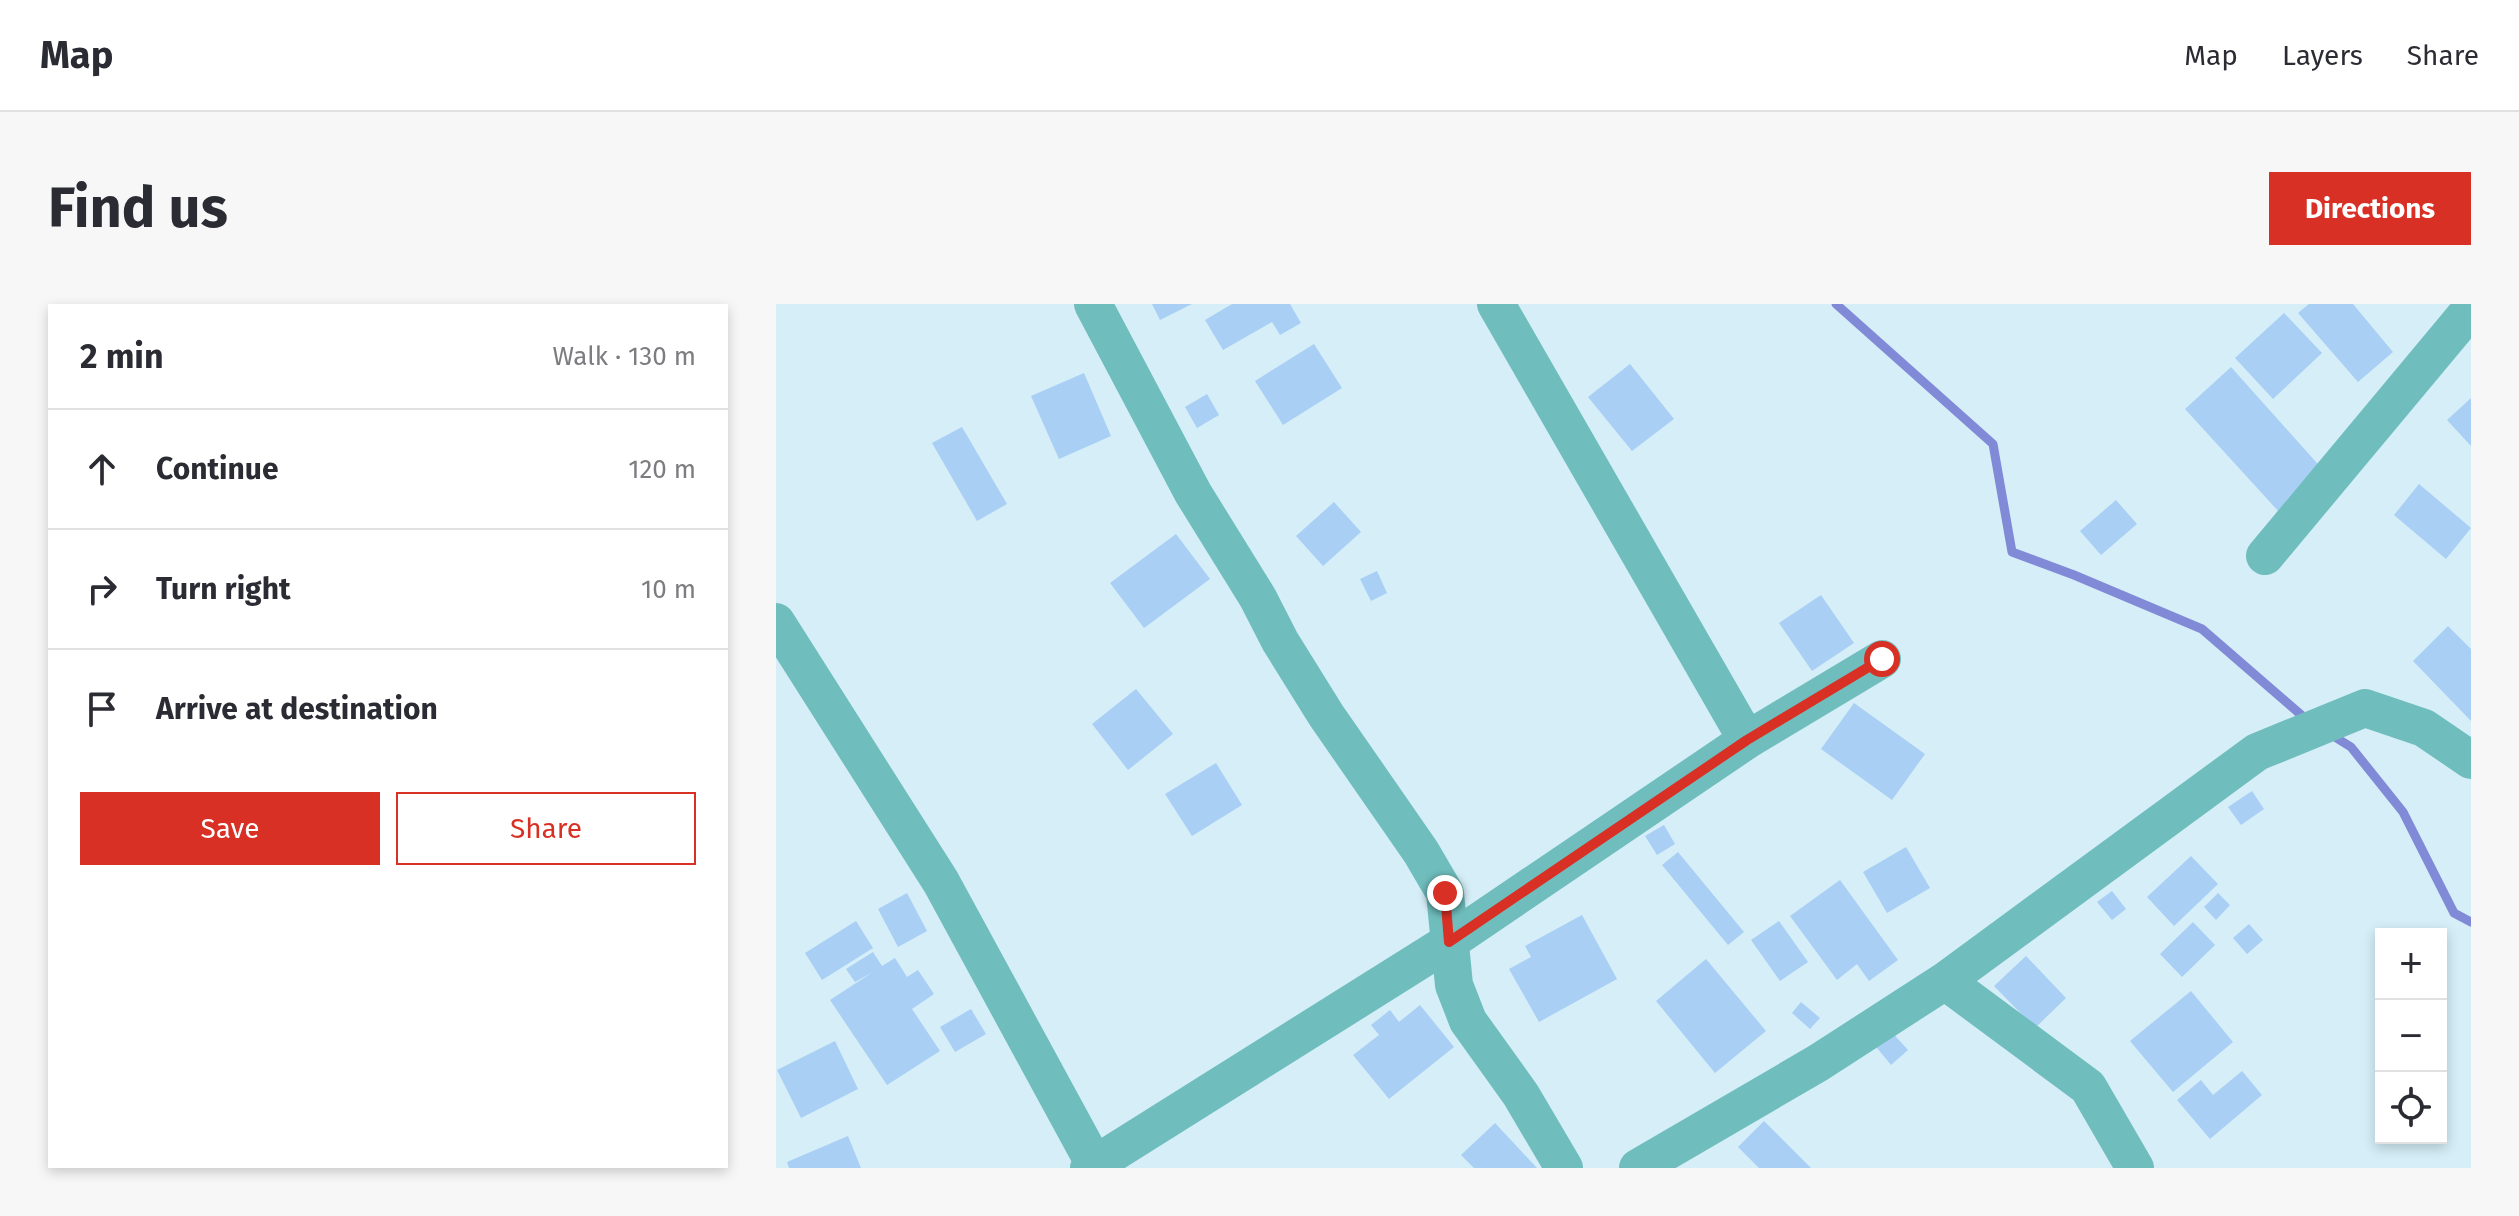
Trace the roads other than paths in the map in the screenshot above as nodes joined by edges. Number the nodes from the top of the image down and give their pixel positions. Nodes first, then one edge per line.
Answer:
1 (1093, 304) edge
2 (1496, 304) edge
3 (2471, 309) edge
4 (2265, 556) dead end
5 (776, 622) edge
6 (1882, 659) dead end
7 (1747, 740) junction
8 (2471, 760) edge
9 (1449, 942) junction
10 (1945, 981) junction
11 (1092, 1166) edge
12 (1564, 1168) edge
13 (1638, 1168) edge
14 (2135, 1168) edge

1 - 9 street
2 - 7 street
3 - 4 street
5 - 11 street
6 - 7 street
7 - 9 street
8 - 10 street
9 - 11 street
9 - 12 street
10 - 13 street
10 - 14 street

